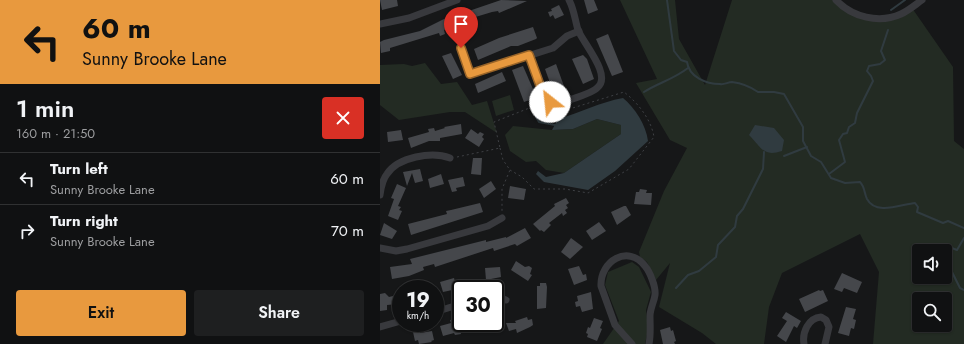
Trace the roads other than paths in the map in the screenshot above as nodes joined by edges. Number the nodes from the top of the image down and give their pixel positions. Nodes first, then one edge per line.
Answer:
1 (457, 0) edge
2 (569, 0) edge
3 (836, 0) edge
4 (922, 0) edge
5 (436, 4) edge
6 (380, 24) edge
7 (579, 31) junction
8 (461, 48) dead end
9 (529, 55) junction
10 (450, 158) road end
11 (380, 195) edge
12 (502, 218) road end
13 (380, 248) edge
14 (392, 324) edge
15 (380, 327) edge
16 (632, 344) edge
17 (649, 344) edge
18 (804, 344) edge
19 (825, 344) edge

1 - 5 street
2 - 7 street
3 - 4 street
5 - 6 street
7 - 9 street
7 - 9 street
8 - 9 street
10 - 11 street
12 - 13 street
14 - 15 street
16 - 17 street
18 - 19 street

